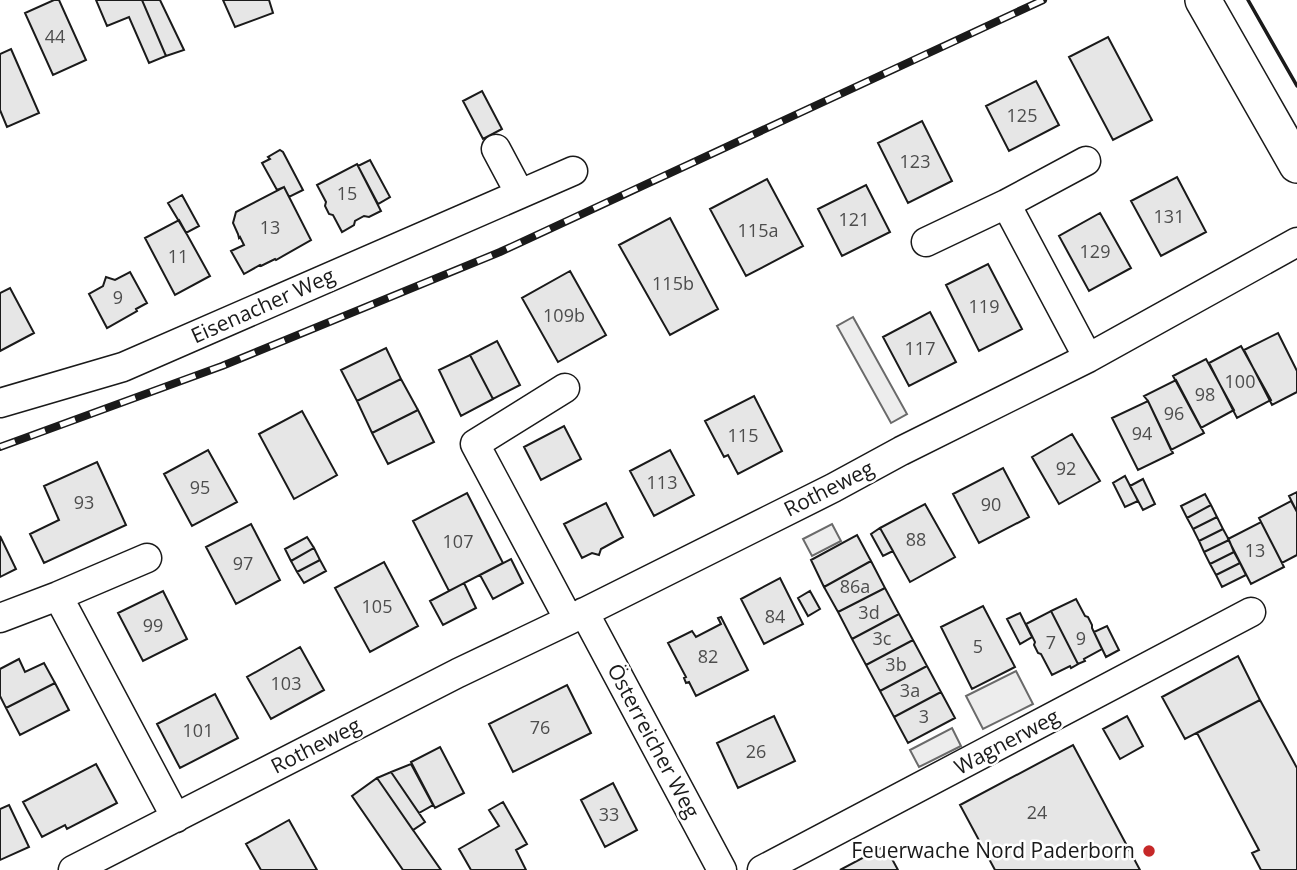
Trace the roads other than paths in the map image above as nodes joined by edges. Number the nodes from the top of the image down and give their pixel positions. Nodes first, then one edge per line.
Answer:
1 (1203, 0) edge
2 (496, 149) dead end
3 (1086, 161) dead end
4 (1297, 165) edge
5 (573, 171) dead end
6 (520, 194) junction
7 (1006, 204) junction
8 (926, 242) dead end
9 (1297, 242) edge
10 (1088, 358) junction
11 (565, 388) dead end
12 (0, 403) edge
13 (147, 558) dead end
14 (58, 596) junction
15 (1251, 612) dead end
16 (577, 616) junction
17 (0, 618) edge
18 (176, 818) junction
19 (73, 870) edge
20 (722, 870) edge
21 (762, 870) edge

1 - 4 street
2 - 6 street
3 - 7 street
5 - 6 street, Eisenacher Weg
6 - 12 street, Eisenacher Weg
7 - 8 street
7 - 10 street
9 - 10 street, Rotheweg
10 - 16 street, Rotheweg
11 - 16 street
13 - 14 street
14 - 17 street
14 - 18 street
15 - 21 street, Wagnerweg
16 - 18 street, Rotheweg
16 - 20 street, Österreicher Weg
18 - 19 street, Rotheweg

